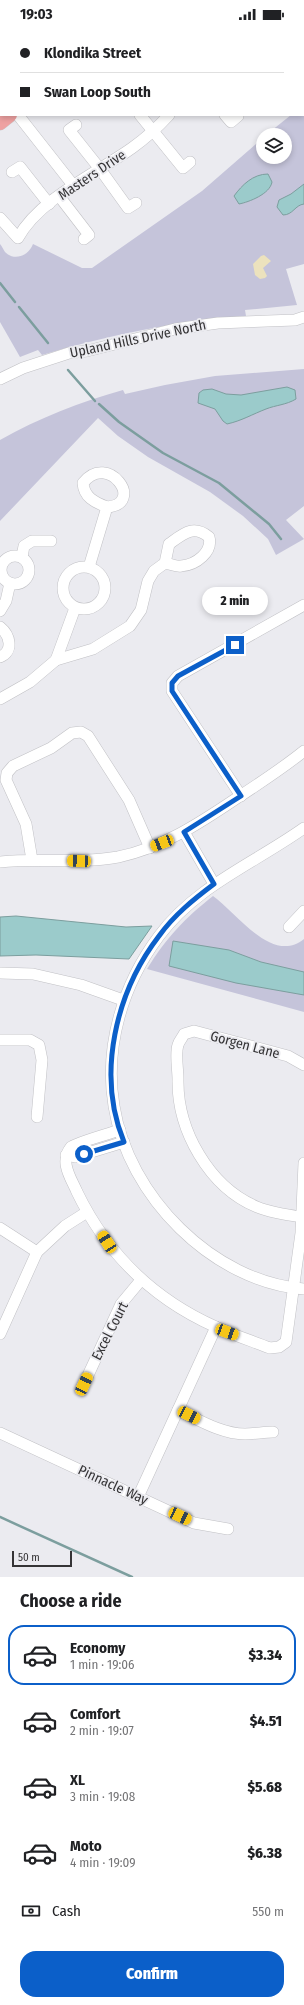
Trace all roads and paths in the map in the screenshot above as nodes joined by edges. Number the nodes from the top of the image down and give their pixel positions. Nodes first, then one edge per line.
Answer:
1 (9, 116) edge
2 (19, 116) edge
3 (141, 116) edge
4 (168, 116) edge
5 (226, 116) edge
6 (238, 116) edge
7 (0, 123) edge
8 (76, 125) dead end
9 (153, 131) junction
10 (190, 162) dead end
11 (100, 169) junction
12 (12, 172) dead end
13 (74, 185) junction
14 (59, 196) junction
15 (136, 203) dead end
16 (49, 204) junction
17 (0, 218) edge
18 (84, 239) dead end
19 (304, 317) edge
20 (0, 379) edge
21 (107, 507) dead end
22 (51, 541) dead end
23 (22, 557) junction
24 (165, 563) dead end
25 (89, 567) junction
26 (10, 582) junction
27 (304, 605) edge
28 (75, 608) junction
29 (0, 611) edge
30 (0, 627) edge
31 (0, 656) edge
32 (56, 660) junction
33 (0, 699) edge
34 (304, 751) edge
35 (241, 796) junction
36 (304, 828) edge
37 (184, 832) junction
38 (150, 848) junction
39 (32, 860) junction
40 (0, 862) edge
41 (214, 884) junction
42 (304, 911) edge
43 (289, 927) dead end
44 (0, 973) edge
45 (123, 1000) junction
46 (0, 1040) edge
47 (304, 1065) edge
48 (37, 1117) dead end
49 (120, 1130) junction
50 (124, 1142) junction
51 (66, 1156) junction
52 (304, 1163) edge
53 (87, 1212) junction
54 (302, 1217) junction
55 (0, 1228) edge
56 (38, 1252) junction
57 (141, 1280) junction
58 (298, 1288) edge
59 (216, 1327) junction
60 (0, 1334) edge
61 (84, 1384) dead end
62 (178, 1410) junction
63 (274, 1432) dead end
64 (0, 1433) edge
65 (138, 1497) junction
66 (228, 1529) dead end

1 - 7 main road
2 - 13 street
3 - 9 street
4 - 9 street, Masters Drive
5 - 6 street
8 - 11 street
9 - 10 street
9 - 11 street, Masters Drive
11 - 13 street, Masters Drive
11 - 15 street
12 - 16 street
13 - 14 street, Masters Drive
14 - 16 street, Masters Drive
14 - 18 street
16 - 17 street, Masters Drive
19 - 20 street, Upland Hills Drive North
21 - 25 street
22 - 23 street
23 - 26 street
23 - 26 street
24 - 32 street
25 - 28 street
25 - 28 street
26 - 29 street
27 - 35 street
28 - 32 street
30 - 31 street
32 - 33 street
34 - 35 street
35 - 37 street
36 - 41 street
37 - 38 street
37 - 41 street
38 - 39 street
38 - 39 street
39 - 40 street
41 - 45 street
42 - 43 street
44 - 45 street
45 - 49 street
46 - 48 street
47 - 54 street, Gorgen Lane
49 - 50 street
49 - 51 street
50 - 51 street
50 - 58 street
51 - 53 street
52 - 54 street
53 - 56 street
53 - 57 street
54 - 58 street
55 - 56 street
56 - 60 street
57 - 59 street
57 - 61 street, Excel Court
58 - 59 street
59 - 62 street
62 - 63 street
62 - 65 street
64 - 65 street, Pinnacle Way
65 - 66 street, Pinnacle Way

